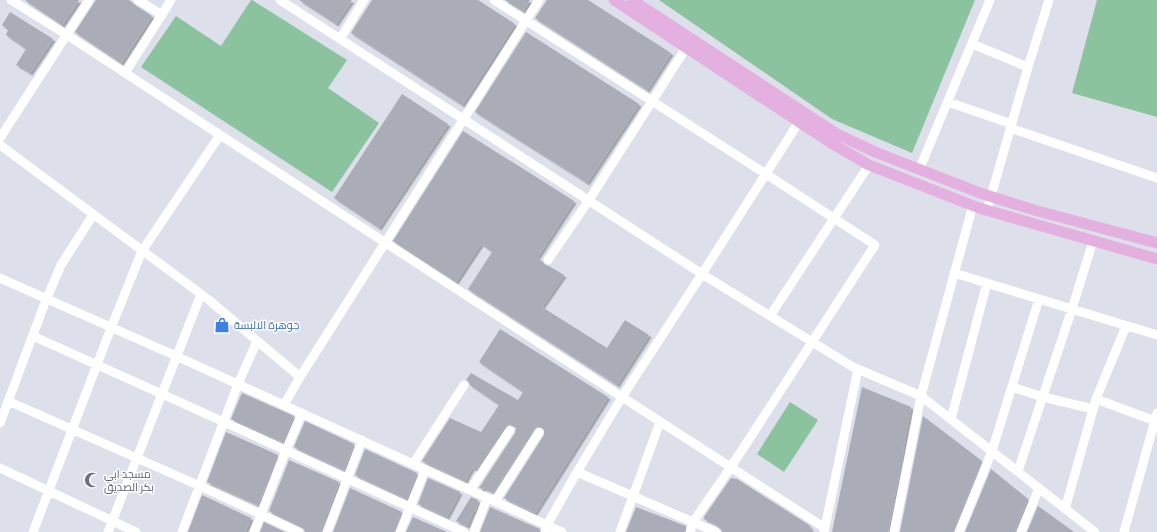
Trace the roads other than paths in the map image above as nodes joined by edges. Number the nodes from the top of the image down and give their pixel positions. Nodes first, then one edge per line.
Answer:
1 (11, 0) edge
2 (89, 0) edge
3 (138, 0) edge
4 (171, 0) edge
5 (280, 0) edge
6 (364, 0) edge
7 (494, 0) edge
8 (539, 0) edge
9 (614, 0) edge
10 (632, 0) edge
11 (990, 0) edge
12 (1050, 0) edge
13 (162, 15) junction
14 (526, 20) junction
15 (67, 35) junction
16 (340, 39) junction
17 (972, 44) junction
18 (686, 48) junction
19 (1028, 67) junction
20 (125, 72) junction
21 (652, 101) junction
22 (948, 102) junction
23 (801, 117) junction
24 (464, 119) junction
25 (1011, 126) junction
26 (220, 135) junction
27 (0, 138) edge
28 (0, 145) edge
29 (869, 164) junction
30 (919, 170) junction
31 (766, 174) junction
32 (1157, 178) edge
33 (991, 197) junction
34 (589, 200) junction
35 (972, 205) junction
36 (987, 210) junction
37 (93, 215) junction
38 (834, 219) junction
39 (1093, 241) junction
40 (386, 243) junction
41 (1157, 243) edge
42 (142, 251) junction
43 (1157, 259) edge
44 (548, 260) dead end
45 (954, 273) junction
46 (702, 274) junction
47 (0, 278) edge
48 (987, 283) junction
49 (201, 294) junction
50 (1039, 299) junction
51 (46, 300) junction
52 (1072, 309) junction
53 (770, 316) junction
54 (1126, 326) junction
55 (111, 328) junction
56 (32, 336) junction
57 (1157, 336) edge
58 (257, 341) junction
59 (812, 341) junction
60 (176, 356) junction
61 (97, 365) junction
62 (858, 370) junction
63 (300, 377) junction
64 (238, 384) junction
65 (464, 385) dead end
66 (1012, 387) junction
67 (162, 393) junction
68 (921, 396) junction
69 (622, 397) junction
70 (1043, 397) junction
71 (1096, 399) junction
72 (8, 401) junction
73 (284, 405) junction
74 (1093, 409) junction
75 (302, 413) junction
76 (1156, 417) edge
77 (951, 419) junction
78 (224, 422) junction
79 (660, 422) junction
80 (0, 423) edge
81 (72, 429) junction
82 (510, 430) dead end
83 (539, 432) dead end
84 (362, 440) junction
85 (286, 450) junction
86 (992, 451) junction
87 (137, 458) junction
88 (412, 464) junction
89 (731, 467) junction
90 (0, 468) edge
91 (425, 470) junction
92 (1018, 471) junction
93 (577, 472) junction
94 (347, 478) junction
95 (200, 486) junction
96 (1040, 488) junction
97 (470, 490) junction
98 (49, 491) junction
99 (633, 497) junction
100 (491, 500) junction
101 (409, 507) junction
102 (1065, 508) junction
103 (260, 514) junction
104 (112, 521) junction
105 (693, 522) junction
106 (1082, 528) edge
107 (546, 529) edge
108 (825, 530) edge
109 (33, 532) edge
110 (108, 532) edge
111 (136, 532) edge
112 (182, 532) edge
113 (254, 532) edge
114 (299, 532) edge
115 (327, 532) edge
116 (400, 532) edge
117 (464, 532) edge
118 (474, 532) edge
119 (562, 532) edge
120 (620, 532) edge
121 (690, 532) edge
122 (716, 532) edge
123 (894, 532) edge
124 (959, 532) edge
125 (1021, 532) edge
126 (1095, 532) edge
127 (1124, 532) edge

1 - 15 street
2 - 15 street
3 - 13 street
4 - 13 street
5 - 16 street
6 - 16 street
7 - 14 street
8 - 14 street
9 - 18 main road
10 - 23 main road
11 - 17 street
12 - 19 street
13 - 20 street
14 - 21 street
14 - 24 street
15 - 20 street
15 - 27 street
16 - 24 street
17 - 19 street
17 - 22 street
18 - 21 street
18 - 23 main road
19 - 25 street
20 - 26 street
21 - 31 street
21 - 34 street
22 - 25 street
22 - 30 street
23 - 29 main road
23 - 30 main road
23 - 31 street
24 - 34 street
24 - 40 street
25 - 32 street
25 - 33 street
26 - 40 street
26 - 42 street
28 - 37 street
29 - 35 main road
29 - 38 street
30 - 33 main road
31 - 38 street
31 - 46 street
33 - 36 street
33 - 41 main road
34 - 44 street
34 - 46 street
35 - 36 main road
35 - 45 street
36 - 39 main road
37 - 42 street
37 - 51 street
38 - 53 street
38 - 59 street
39 - 43 main road
39 - 52 street
40 - 63 street
40 - 69 street
42 - 49 street
42 - 55 street
45 - 48 street
45 - 68 street
46 - 53 street
46 - 69 street
47 - 51 street
48 - 50 street
48 - 77 street
49 - 58 street
49 - 60 street
50 - 52 street
50 - 66 street
51 - 55 street
51 - 56 street
52 - 54 street
52 - 70 street
53 - 59 street
54 - 57 street
54 - 71 street
55 - 60 street
55 - 61 street
56 - 61 street
56 - 72 street
58 - 63 street
58 - 64 street
59 - 62 street
59 - 89 street
60 - 64 street
60 - 67 street
61 - 67 street
61 - 81 street
62 - 68 street
62 - 108 street
63 - 73 street
64 - 73 street
64 - 78 street
65 - 88 street
66 - 70 street
66 - 86 street
67 - 78 street
67 - 87 street
68 - 77 street
68 - 123 street
69 - 79 street
69 - 93 street
70 - 74 street
70 - 92 street
71 - 74 street
71 - 76 street
72 - 80 street
72 - 81 street
73 - 75 street
74 - 102 street
75 - 84 street
75 - 85 street
76 - 127 street
77 - 86 street
78 - 85 street
78 - 95 street
79 - 89 street
79 - 99 street
81 - 87 street
81 - 98 street
82 - 97 street
83 - 100 street
84 - 88 street
84 - 94 street
85 - 94 street
85 - 103 street
86 - 92 street
86 - 124 street
87 - 95 street
87 - 104 street
88 - 91 street
89 - 105 street
89 - 108 street
90 - 98 street
91 - 97 street
91 - 101 street
92 - 96 street
93 - 99 street
93 - 107 street
94 - 101 street
94 - 115 street
95 - 103 street
95 - 112 street
96 - 102 street
96 - 125 street
97 - 100 street
98 - 104 street
98 - 109 street
99 - 105 street
99 - 120 street
100 - 107 street
100 - 118 street
101 - 116 street
101 - 117 street
102 - 106 street
103 - 113 street
103 - 114 street
104 - 110 street
104 - 111 street
105 - 121 street
105 - 122 street
106 - 126 street
107 - 119 street

